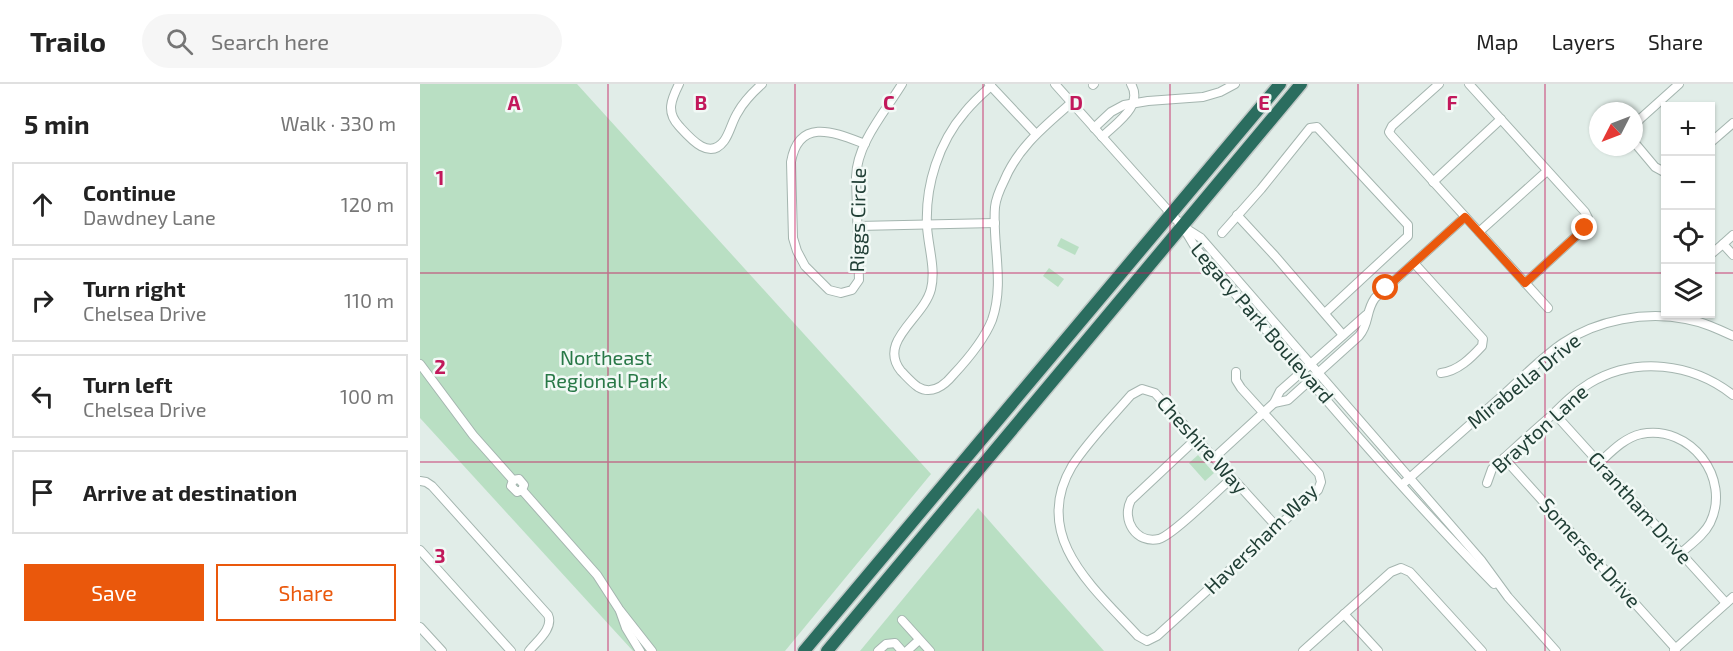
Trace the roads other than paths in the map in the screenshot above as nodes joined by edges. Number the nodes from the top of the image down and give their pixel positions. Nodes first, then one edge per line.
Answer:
1 (679, 84) edge
2 (762, 84) edge
3 (902, 84) edge
4 (1055, 84) edge
5 (1131, 84) edge
6 (1234, 84) edge
7 (1280, 84) edge
8 (1301, 84) edge
9 (1439, 84) edge
10 (1469, 84) edge
11 (1679, 84) edge
12 (990, 85) edge
13 (1071, 103) junction
14 (1134, 104) junction
15 (1643, 116) edge
16 (1501, 119) junction
17 (1733, 123) edge
18 (1094, 128) junction
19 (1035, 133) junction
20 (1102, 136) junction
21 (1715, 139) edge
22 (865, 144) junction
23 (1643, 153) edge
24 (1547, 171) junction
25 (1661, 171) edge
26 (1433, 182) junction
27 (1172, 214) junction
28 (1237, 215) junction
29 (1465, 217) junction
30 (995, 223) junction
31 (927, 224) junction
32 (858, 226) junction
33 (1182, 226) junction
34 (1479, 232) junction
35 (1221, 233) dead end
36 (1733, 235) edge
37 (1723, 244) junction
38 (1715, 251) edge
39 (1733, 255) edge
40 (1414, 263) junction
41 (1525, 283) junction
42 (1548, 308) dead end
43 (1324, 313) junction
44 (1366, 315) junction
45 (1343, 335) junction
46 (1733, 336) edge
47 (420, 364) edge
48 (1310, 364) junction
49 (1302, 371) junction
50 (1236, 372) dead end
51 (1317, 373) junction
52 (1441, 373) dead end
53 (1310, 380) junction
54 (1733, 395) edge
55 (1274, 403) junction
56 (1264, 413) junction
57 (1554, 413) junction
58 (1196, 439) junction
59 (1214, 458) junction
60 (1504, 458) junction
61 (1599, 462) junction
62 (957, 470) junction
63 (1232, 478) junction
64 (1409, 478) junction
65 (420, 481) edge
66 (1486, 483) dead end
67 (1401, 485) junction
68 (1277, 527) junction
69 (420, 550) edge
70 (1681, 553) junction
71 (899, 564) junction
72 (1508, 597) junction
73 (1733, 597) edge
74 (1726, 603) junction
75 (620, 609) junction
76 (1344, 614) junction
77 (902, 620) dead end
78 (420, 627) edge
79 (919, 640) junction
80 (1147, 640) joint
81 (807, 648) edge
82 (1675, 650) edge
83 (442, 651) edge
84 (511, 651) edge
85 (529, 651) edge
86 (640, 651) edge
87 (652, 651) edge
88 (827, 651) edge
89 (878, 651) edge
90 (902, 651) edge
91 (907, 651) edge
92 (930, 651) edge
93 (1304, 651) edge
94 (1378, 651) edge
95 (1482, 651) edge
96 (1556, 651) edge

1 - 2 street
3 - 22 street, Riggs Circle
4 - 13 street
5 - 14 street
6 - 14 street
7 - 27 highway
8 - 33 highway
9 - 26 street
10 - 16 street
11 - 15 street
12 - 19 street
12 - 31 street
13 - 18 street
13 - 19 street
14 - 18 street
14 - 20 street
16 - 24 street
16 - 26 street
17 - 21 street
18 - 20 street
19 - 30 street
20 - 27 street
22 - 32 street, Riggs Circle
22 - 32 street, Riggs Circle
23 - 25 street
24 - 34 street
24 - 41 street
26 - 29 street
27 - 33 street
27 - 62 highway
28 - 35 street
28 - 43 street
28 - 43 street
29 - 34 street
29 - 40 street
30 - 31 street
30 - 31 street
31 - 32 street
33 - 48 street, Legacy Park Boulevard
33 - 49 street, Legacy Park Boulevard
33 - 71 highway
34 - 41 street
36 - 37 street
37 - 38 street
37 - 39 street
40 - 44 street
40 - 52 street
41 - 42 street
43 - 45 street
44 - 45 street
44 - 51 street
45 - 48 street
46 - 64 street, Mirabella Drive
47 - 75 street
48 - 49 street
48 - 51 street, Legacy Park Boulevard
49 - 53 street, Legacy Park Boulevard
49 - 55 street
50 - 56 street, Haversham Way
51 - 53 street
51 - 64 street, Legacy Park Boulevard
53 - 55 street
53 - 67 street, Legacy Park Boulevard
54 - 57 street, Brayton Lane
55 - 56 street
56 - 59 street
56 - 68 street, Haversham Way
57 - 60 street, Brayton Lane
57 - 61 street, Grantham Drive
58 - 59 street, Cheshire Way
58 - 63 street
58 - 80 street, Cheshire Way
59 - 63 street, Cheshire Way
60 - 66 street, Brayton Lane
60 - 82 street, Somerset Drive
61 - 70 street, Grantham Drive
61 - 70 street
62 - 71 highway
62 - 81 highway
63 - 68 street, Cheshire Way
64 - 67 street, Mirabella Drive
64 - 72 street, Legacy Park Boulevard
65 - 85 street
67 - 72 street, Legacy Park Boulevard
68 - 80 street, Haversham Way
69 - 84 street
70 - 74 street, Grantham Drive
71 - 88 highway
72 - 96 street, Legacy Park Boulevard
73 - 74 street
74 - 82 street
75 - 86 street
75 - 87 street
76 - 93 street
76 - 94 street
76 - 95 street
77 - 79 street
78 - 83 street
79 - 91 street
79 - 92 street
89 - 90 street

